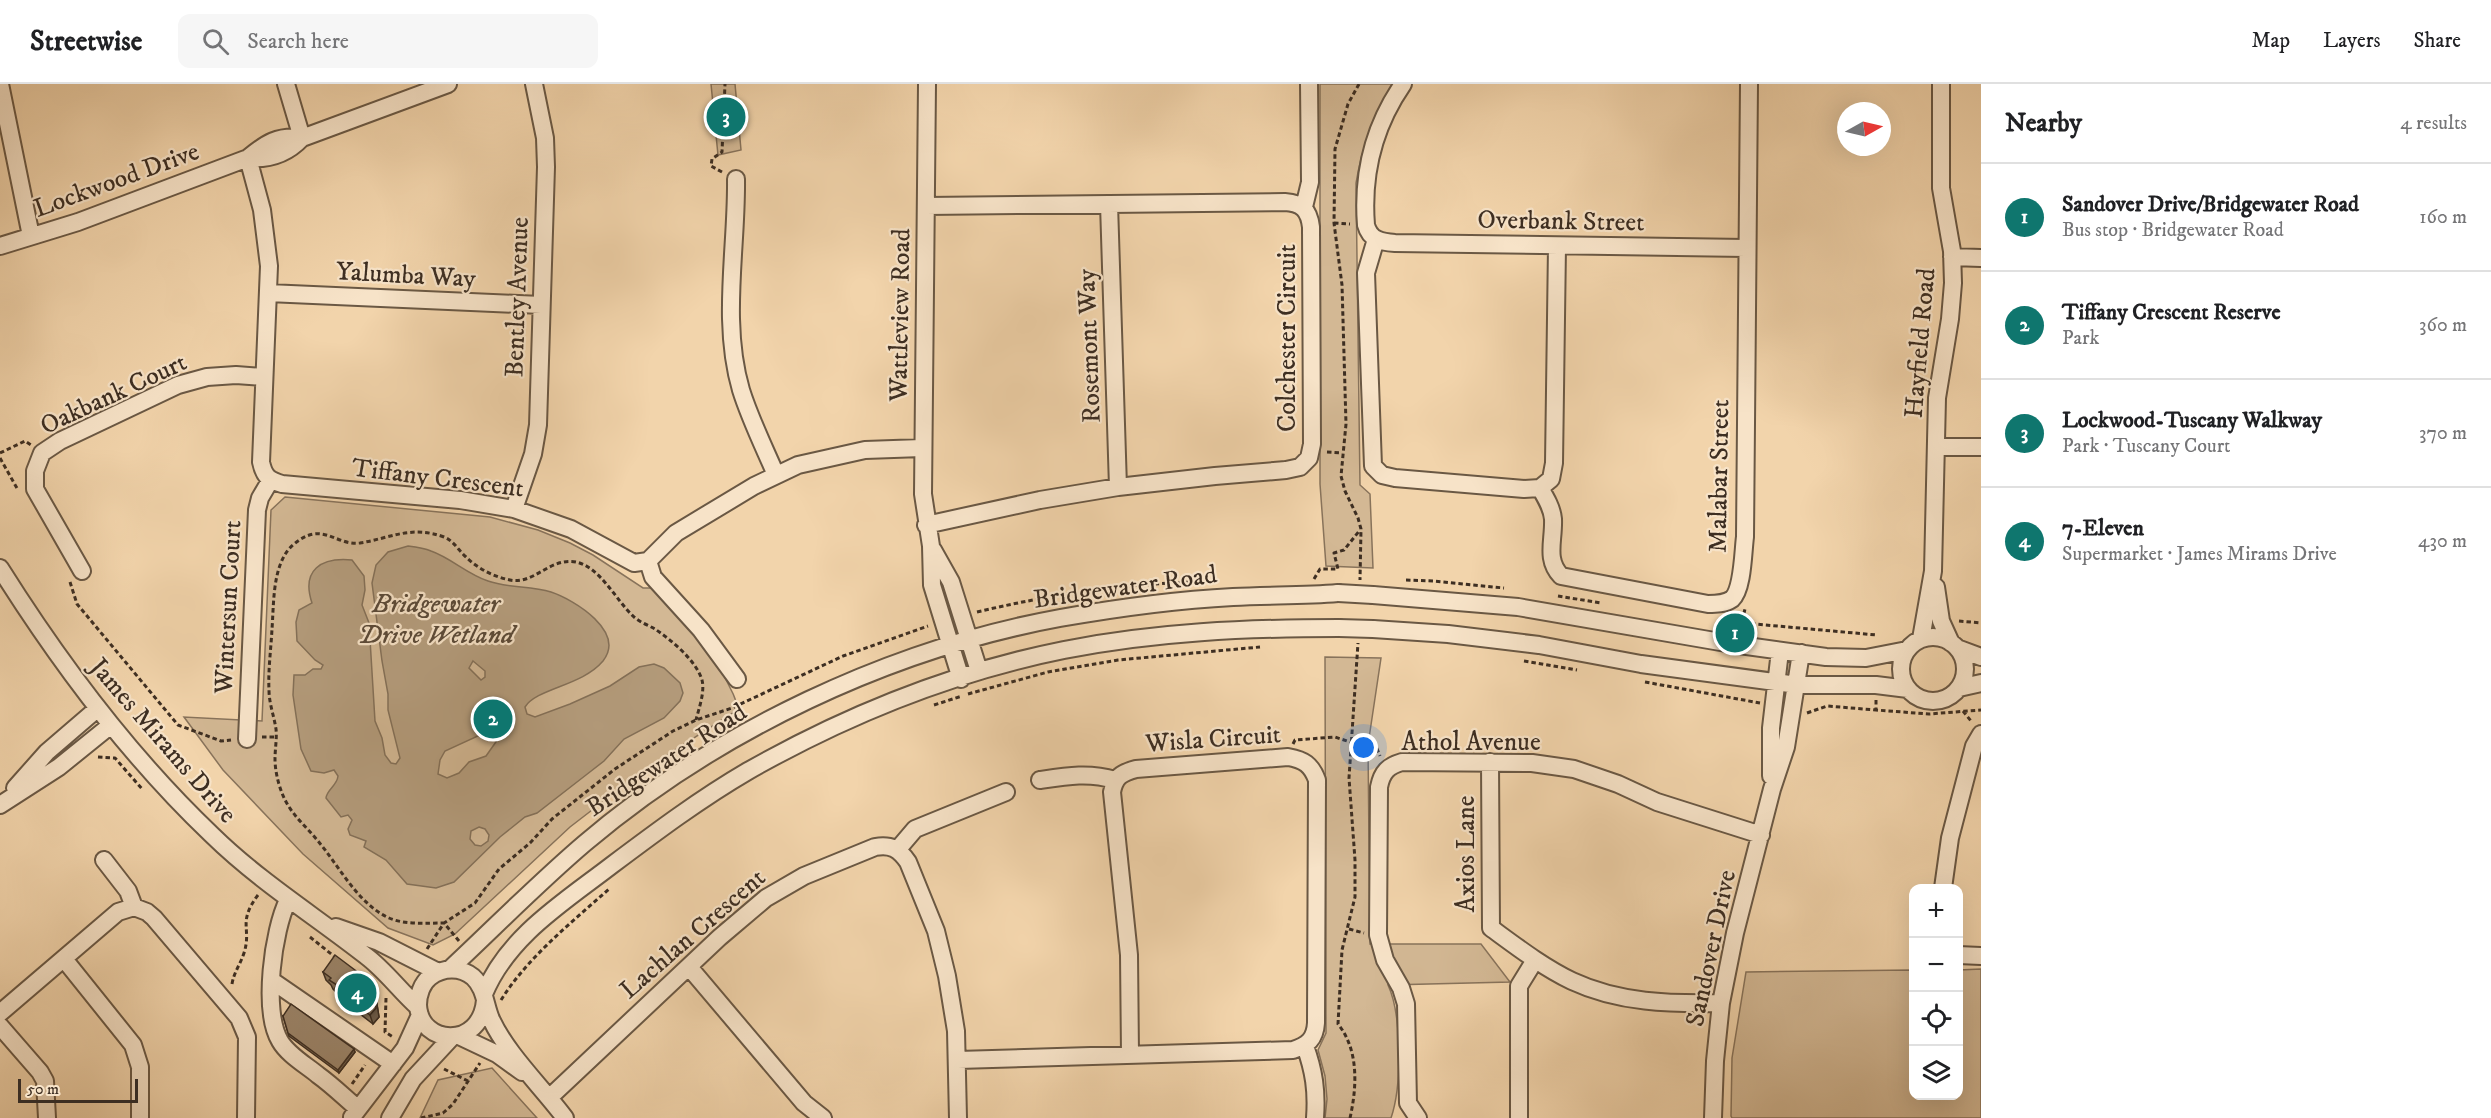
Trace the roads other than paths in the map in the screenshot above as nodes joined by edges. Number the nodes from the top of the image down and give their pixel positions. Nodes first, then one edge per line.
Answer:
1 (0, 84) edge
2 (286, 84) edge
3 (447, 84) edge
4 (534, 84) edge
5 (927, 84) edge
6 (1309, 84) edge
7 (1403, 84) edge
8 (1749, 84) edge
9 (1941, 84) edge
10 (302, 138) junction
11 (248, 158) junction
12 (736, 179) road end
13 (1109, 204) junction
14 (926, 206) junction
15 (1304, 207) junction
16 (31, 236) junction
17 (1376, 239) junction
18 (0, 246) edge
19 (1557, 246) junction
20 (1746, 248) junction
21 (1952, 257) junction
22 (1981, 258) edge
23 (268, 293) junction
24 (541, 305) junction
25 (264, 378) junction
26 (1936, 447) junction
27 (1981, 447) edge
28 (922, 448) junction
29 (776, 475) junction
30 (270, 481) junction
31 (1118, 487) junction
32 (1540, 488) junction
33 (514, 509) junction
34 (926, 525) junction
35 (931, 546) junction
36 (648, 561) junction
37 (0, 568) edge
38 (1934, 571) junction
39 (75, 576) road end
40 (970, 639) junction
41 (1921, 639) junction
42 (1954, 645) junction
43 (951, 646) junction
44 (1907, 650) junction
45 (1780, 651) junction
46 (1801, 653) junction
47 (1981, 657) edge
48 (980, 671) junction
49 (737, 679) dead end
50 (961, 679) junction
51 (1777, 683) junction
52 (1981, 683) edge
53 (1797, 685) junction
54 (1959, 688) junction
55 (1908, 689) junction
56 (97, 709) junction
57 (111, 725) junction
58 (1981, 734) edge
59 (247, 739) road end
60 (1490, 762) junction
61 (1040, 780) dead end
62 (1115, 780) junction
63 (1772, 789) junction
64 (1006, 792) dead end
65 (0, 804) edge
66 (1761, 835) junction
67 (898, 849) junction
68 (104, 860) dead end
69 (1944, 884) edge
70 (134, 907) junction
71 (285, 907) junction
72 (313, 928) junction
73 (1963, 955) edge
74 (1981, 956) edge
75 (64, 959) junction
76 (1535, 960) junction
77 (689, 967) junction
78 (444, 971) junction
79 (271, 980) junction
80 (489, 1001) junction
81 (1721, 1003) junction
82 (419, 1011) junction
83 (0, 1012) edge
84 (0, 1026) edge
85 (455, 1036) junction
86 (1305, 1046) junction
87 (1130, 1054) junction
88 (958, 1060) junction
89 (393, 1064) junction
90 (533, 1079) junction
91 (550, 1097) junction
92 (354, 1113) edge
93 (1411, 1116) edge
94 (47, 1118) edge
95 (140, 1118) edge
96 (246, 1118) edge
97 (390, 1118) edge
98 (565, 1118) edge
99 (823, 1118) edge
100 (958, 1118) edge
101 (1315, 1118) edge
102 (1519, 1118) edge
103 (1713, 1118) edge

1 - 16 street
2 - 10 street
3 - 10 street, Lockwood Drive
4 - 24 street, Bentley Avenue
5 - 14 street, Wattleview Road
6 - 15 street
7 - 17 street
8 - 20 street, Malabar Street
9 - 21 street, Hayfield Road
10 - 11 street, Lockwood Drive
11 - 16 street, Lockwood Drive
11 - 23 street
12 - 29 street
13 - 14 street, Colchester Circuit
13 - 15 street, Colchester Circuit
13 - 31 street, Rosemont Way
14 - 28 street, Wattleview Road
15 - 31 street, Colchester Circuit
16 - 18 street, Lockwood Drive
17 - 19 street, Overbank Street
17 - 32 street
19 - 20 street, Overbank Street
19 - 32 street
20 - 32 street, Malabar Street
21 - 22 street
21 - 26 street, Hayfield Road
23 - 24 street, Yalumba Way
23 - 25 street
24 - 33 street, Bentley Avenue
25 - 30 street
25 - 39 street, Oakbank Court
26 - 27 street
26 - 38 street, Hayfield Road
28 - 29 street
28 - 34 street, Wattleview Road
29 - 36 street
30 - 33 street, Tiffany Crescent
30 - 59 street, Wintersun Court
31 - 34 street, Colchester Circuit
33 - 36 street, Tiffany Crescent
34 - 35 street, Wattleview Road
35 - 40 street, Wattleview Road
35 - 43 street, Wattleview Road
36 - 49 street
37 - 56 street, James Mirams Drive
38 - 41 street, Hayfield Road
38 - 42 street, Hayfield Road
40 - 43 street, Bridgewater Road
40 - 45 street, Bridgewater Road, bridge
40 - 48 street, Wattleview Road
41 - 42 street
41 - 44 street
42 - 47 street
42 - 54 street
43 - 50 street, Wattleview Road
43 - 78 street, Bridgewater Road
44 - 46 street, Bridgewater Road
44 - 55 street
45 - 46 street, Bridgewater Road
45 - 51 street, Sandover Drive
46 - 53 street, Sandover Drive
48 - 50 street, Bridgewater Road
48 - 51 street, Bridgewater Road, bridge
50 - 80 street, Bridgewater Road
51 - 53 street, Bridgewater Road
51 - 63 street, Sandover Drive
52 - 54 street
53 - 55 street, Bridgewater Road
53 - 63 street, Sandover Drive
54 - 55 street
56 - 57 street, James Mirams Drive
56 - 65 street
57 - 65 street
57 - 71 street, James Mirams Drive
58 - 69 street
60 - 66 street, Athol Avenue
60 - 76 street, Axios Lane
60 - 93 street, Athol Avenue
61 - 62 street
62 - 86 street, Wisla Circuit
62 - 87 street
63 - 66 street, Sandover Drive
64 - 67 street
66 - 81 street, Sandover Drive
67 - 77 street, Lachlan Crescent
67 - 88 street
68 - 70 street
70 - 75 street
70 - 96 street
71 - 72 street, James Mirams Drive
71 - 79 street
72 - 78 street, James Mirams Drive
72 - 82 street, James Mirams Drive
73 - 74 street
75 - 83 street
75 - 95 street
76 - 81 street
76 - 102 street
77 - 91 street, Lachlan Crescent
77 - 99 street
78 - 80 street
78 - 82 street
79 - 89 street
79 - 92 street
80 - 85 street
80 - 90 street
81 - 103 street, Sandover Drive
82 - 85 street
82 - 89 street
84 - 94 street
85 - 90 street
85 - 97 street
86 - 87 street
86 - 101 street
87 - 88 street
88 - 100 street
89 - 92 street
90 - 91 street
91 - 98 street

